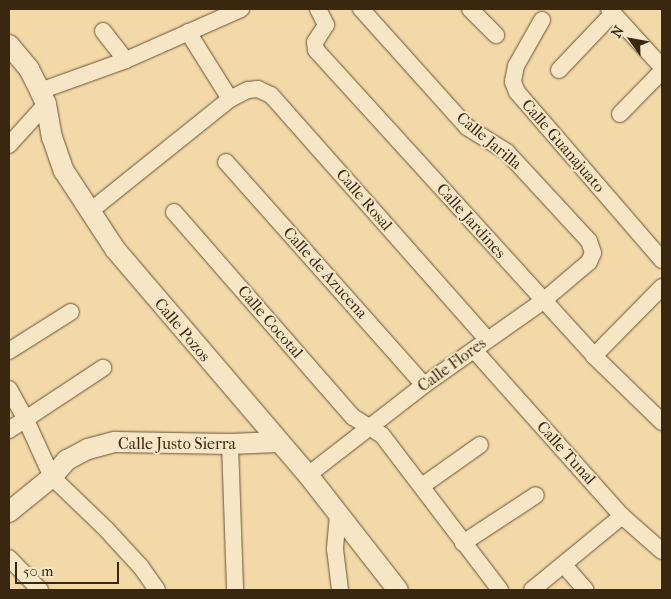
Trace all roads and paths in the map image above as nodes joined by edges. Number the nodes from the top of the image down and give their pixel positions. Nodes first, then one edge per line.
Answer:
1 (242, 9) edge
2 (318, 9) edge
3 (470, 9) edge
4 (367, 11) edge
5 (611, 11) edge
6 (542, 20) dead end
7 (103, 31) dead end
8 (188, 32) junction
9 (496, 35) dead end
10 (10, 47) edge
11 (655, 51) edge
12 (126, 60) junction
13 (662, 69) edge
14 (559, 70) dead end
15 (43, 97) junction
16 (230, 99) junction
17 (620, 114) dead end
18 (9, 145) edge
19 (226, 162) dead end
20 (89, 212) junction
21 (174, 212) dead end
22 (593, 253) joint
23 (662, 260) edge
24 (662, 287) edge
25 (544, 301) junction
26 (71, 312) dead end
27 (487, 339) junction
28 (474, 350) junction
29 (9, 351) edge
30 (594, 356) junction
31 (103, 368) dead end
32 (424, 384) junction
33 (9, 389) edge
34 (26, 420) junction
35 (661, 420) edge
36 (368, 428) junction
37 (9, 430) edge
38 (278, 442) junction
39 (230, 444) junction
40 (480, 445) dead end
41 (308, 475) junction
42 (52, 477) junction
43 (422, 486) junction
44 (536, 495) dead end
45 (9, 512) edge
46 (338, 514) junction
47 (622, 516) junction
48 (463, 543) junction
49 (662, 551) edge
50 (9, 558) edge
51 (564, 565) junction
52 (40, 590) edge
53 (157, 590) edge
54 (235, 590) edge
55 (340, 590) edge
56 (398, 590) edge
57 (500, 590) edge
58 (532, 590) edge
59 (586, 590) edge

1 - 8 street
2 - 25 street, Calle Jardines
3 - 9 street
4 - 22 street, Calle Jarilla
5 - 11 street
5 - 14 street
6 - 23 street, Calle Guanajuato
7 - 12 street
8 - 12 street
8 - 16 street
10 - 15 street, Calle Pozos
11 - 13 street
12 - 15 street
13 - 17 street
15 - 18 street
15 - 20 street, Calle Pozos
16 - 20 street, Calle Rosal
16 - 27 street, Calle Rosal
19 - 32 street, Calle de Azucena
20 - 38 street, Calle Pozos
21 - 36 street, Calle Cocotal
22 - 25 street, Calle Flores
24 - 30 street
25 - 27 street, Calle Flores
25 - 30 street, Calle Jardines
26 - 29 street
27 - 28 street, Calle Flores
28 - 32 street, Calle Flores
28 - 47 street, Calle Tunal
30 - 35 street, Calle Jardines
31 - 34 street
32 - 36 street, Calle Flores
33 - 34 street
34 - 37 street
34 - 42 street
36 - 41 street, Calle Flores
36 - 43 street, Calle Cocotal
38 - 39 street, Calle Justo Sierra
38 - 41 street, Calle Pozos
39 - 42 street, Calle Justo Sierra
39 - 54 street
40 - 43 street
41 - 46 street, Calle Pozos
42 - 45 street, Calle Justo Sierra
42 - 53 street
43 - 48 street, Calle Cocotal
44 - 48 street
46 - 55 street
46 - 56 street, Calle Pozos
47 - 49 street, Calle Tunal
47 - 51 street
48 - 57 street, Calle Cocotal
50 - 52 street
51 - 58 street
51 - 59 street

